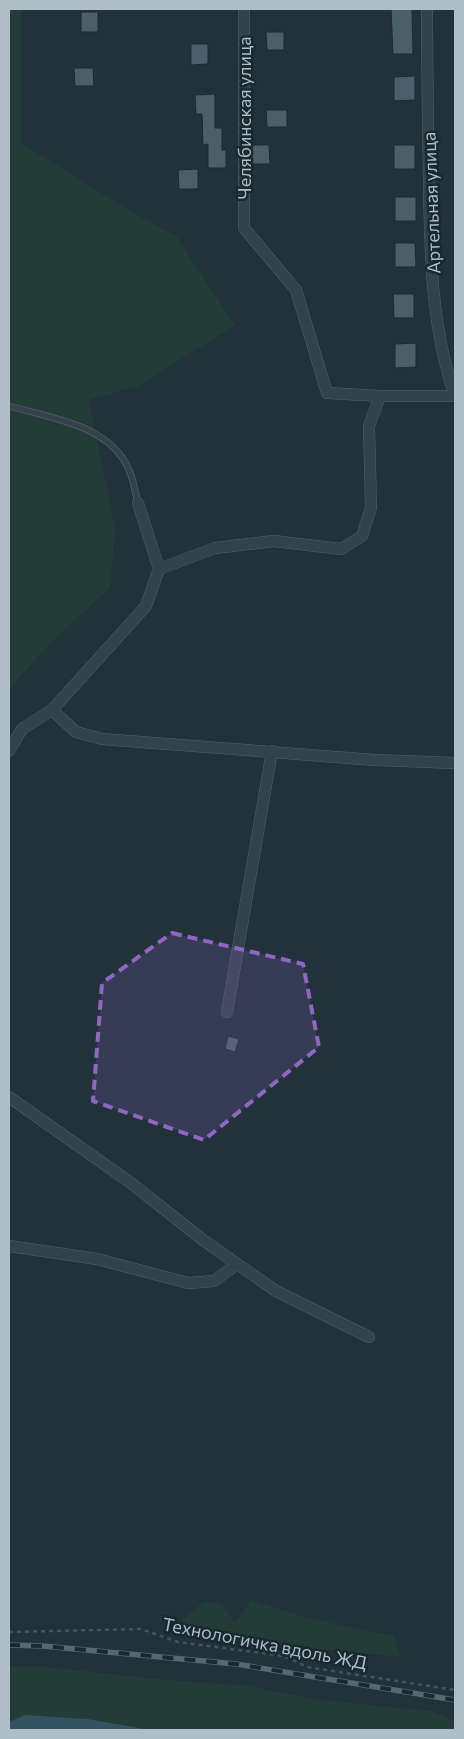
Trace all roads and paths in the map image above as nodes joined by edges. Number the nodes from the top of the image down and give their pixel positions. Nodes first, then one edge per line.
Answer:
1 (244, 9) edge
2 (427, 9) edge
3 (380, 396) junction
4 (455, 396) edge
5 (9, 406) edge
6 (138, 504) joint
7 (159, 569) junction
8 (52, 710) junction
9 (9, 751) edge
10 (272, 751) junction
11 (455, 763) edge
12 (227, 1012) dead end
13 (9, 1097) edge
14 (9, 1246) edge
15 (237, 1264) junction
16 (369, 1337) dead end
17 (9, 1632) edge
18 (455, 1690) edge

1 - 3 street, Челябинская улица
2 - 4 street, Артельная улица
3 - 4 street
3 - 7 street
5 - 6 lane
6 - 7 street
7 - 8 street
8 - 9 street
8 - 10 street
10 - 11 street
10 - 12 street
13 - 15 street
14 - 15 street
15 - 16 street
17 - 18 path, Технологичка вдоль ЖД

